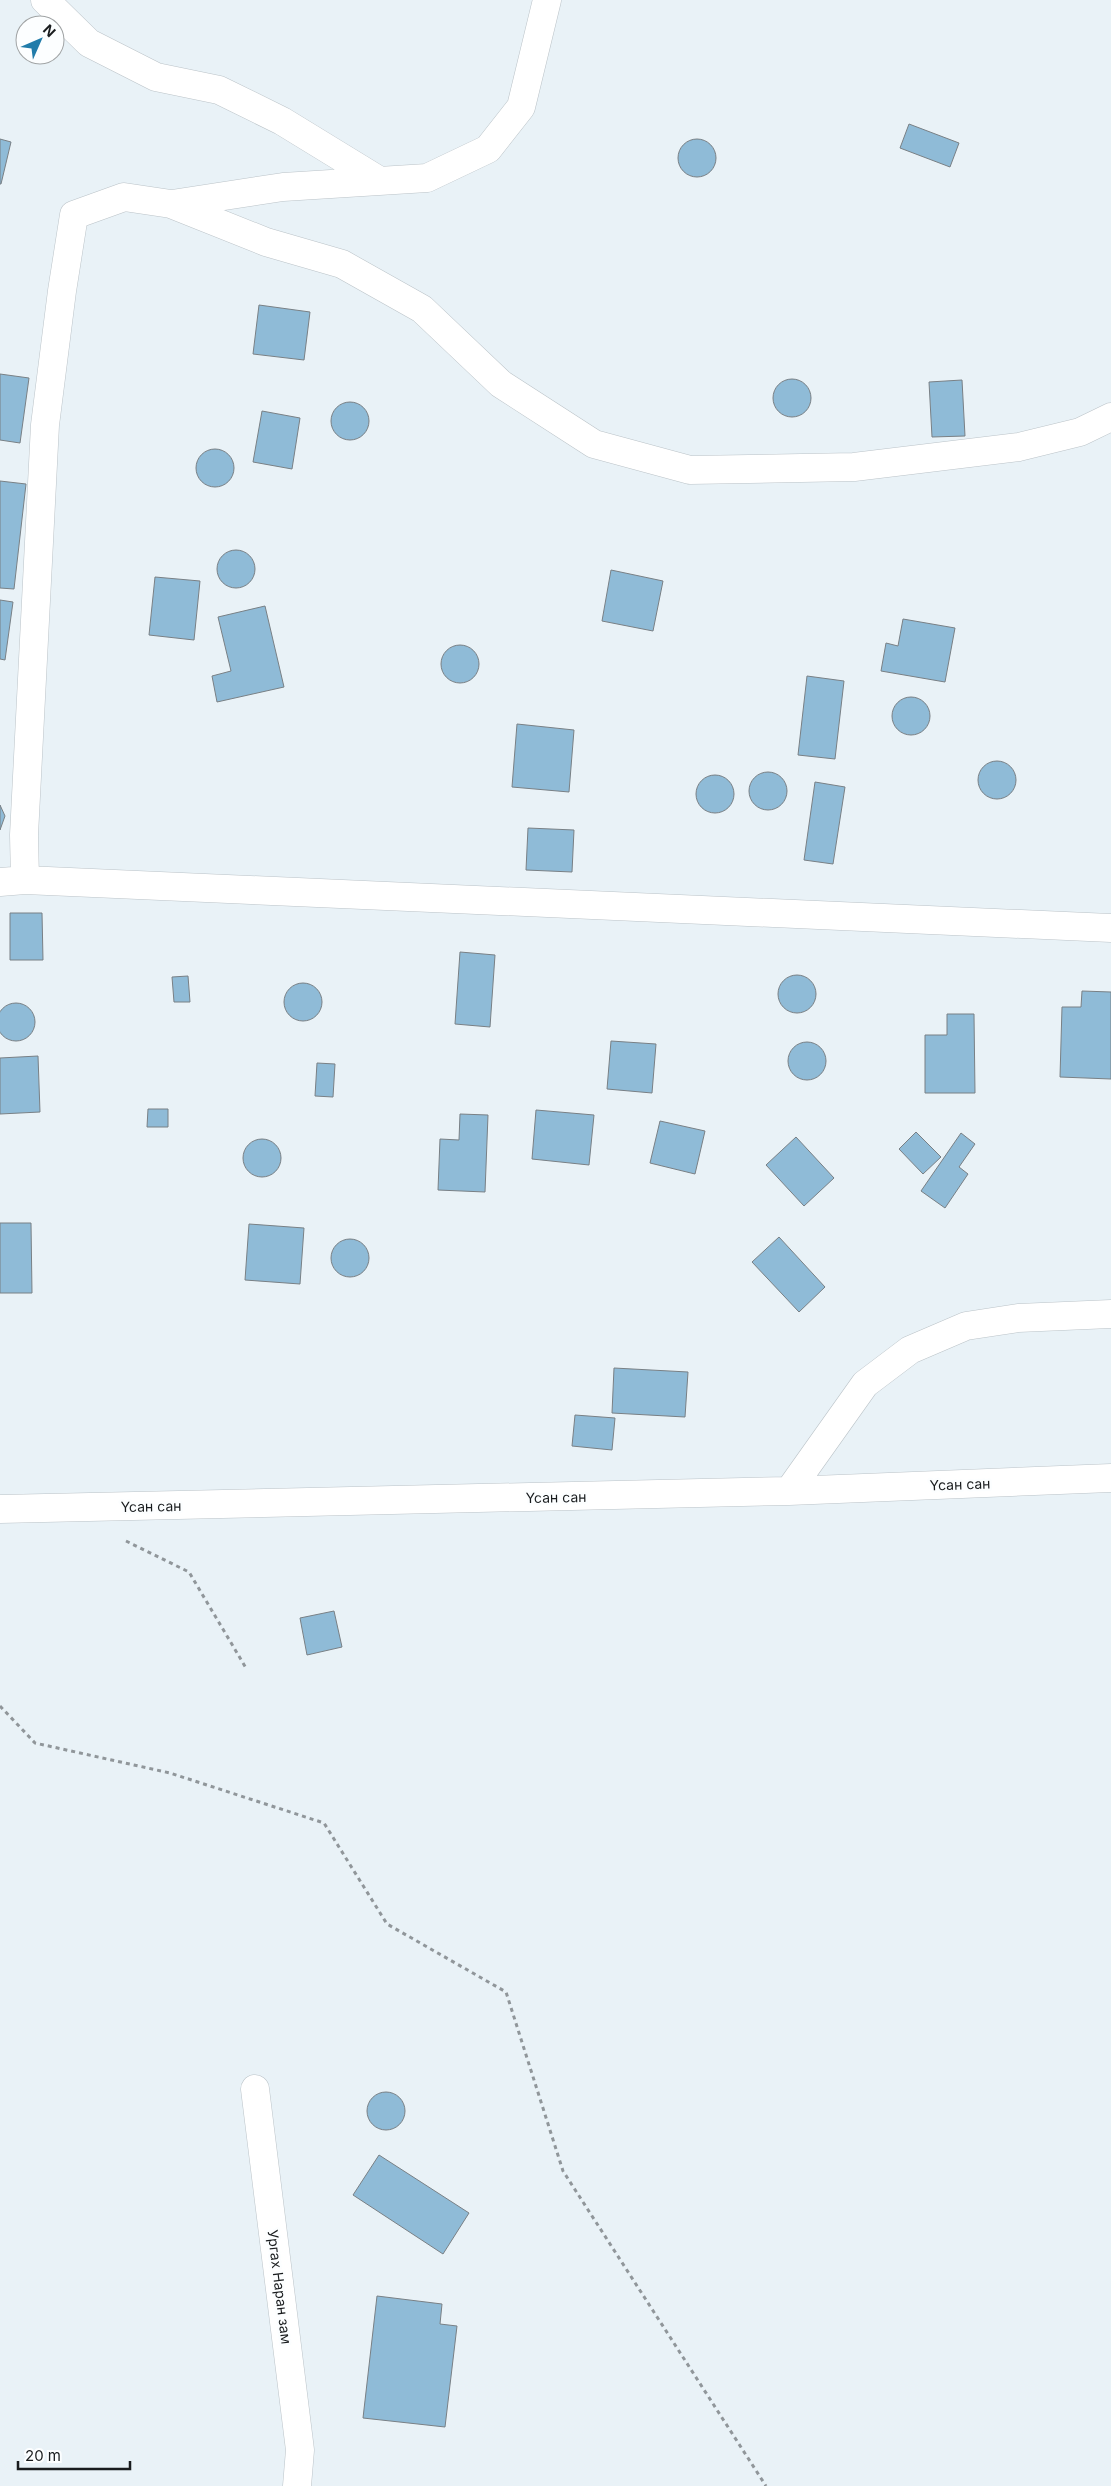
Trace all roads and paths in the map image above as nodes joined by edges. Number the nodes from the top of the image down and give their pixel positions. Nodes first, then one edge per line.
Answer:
1 (45, 0) edge
2 (547, 0) edge
3 (380, 181) junction
4 (171, 204) junction
5 (1111, 417) edge
6 (12, 881) edge
7 (1111, 928) edge
8 (1111, 1314) edge
9 (1111, 1478) edge
10 (790, 1491) junction
11 (0, 1510) edge
12 (125, 1540) dead end
13 (246, 1668) dead end
14 (0, 1706) edge
15 (256, 2089) dead end
16 (297, 2486) edge
17 (766, 2486) edge

1 - 3 street
2 - 3 street
3 - 4 street
4 - 5 street
4 - 6 street
6 - 7 street
8 - 10 street
9 - 10 street, Үсан сан
10 - 11 street, Үсан сан
12 - 13 path
14 - 17 path
15 - 16 street, Ургах Наран зам

